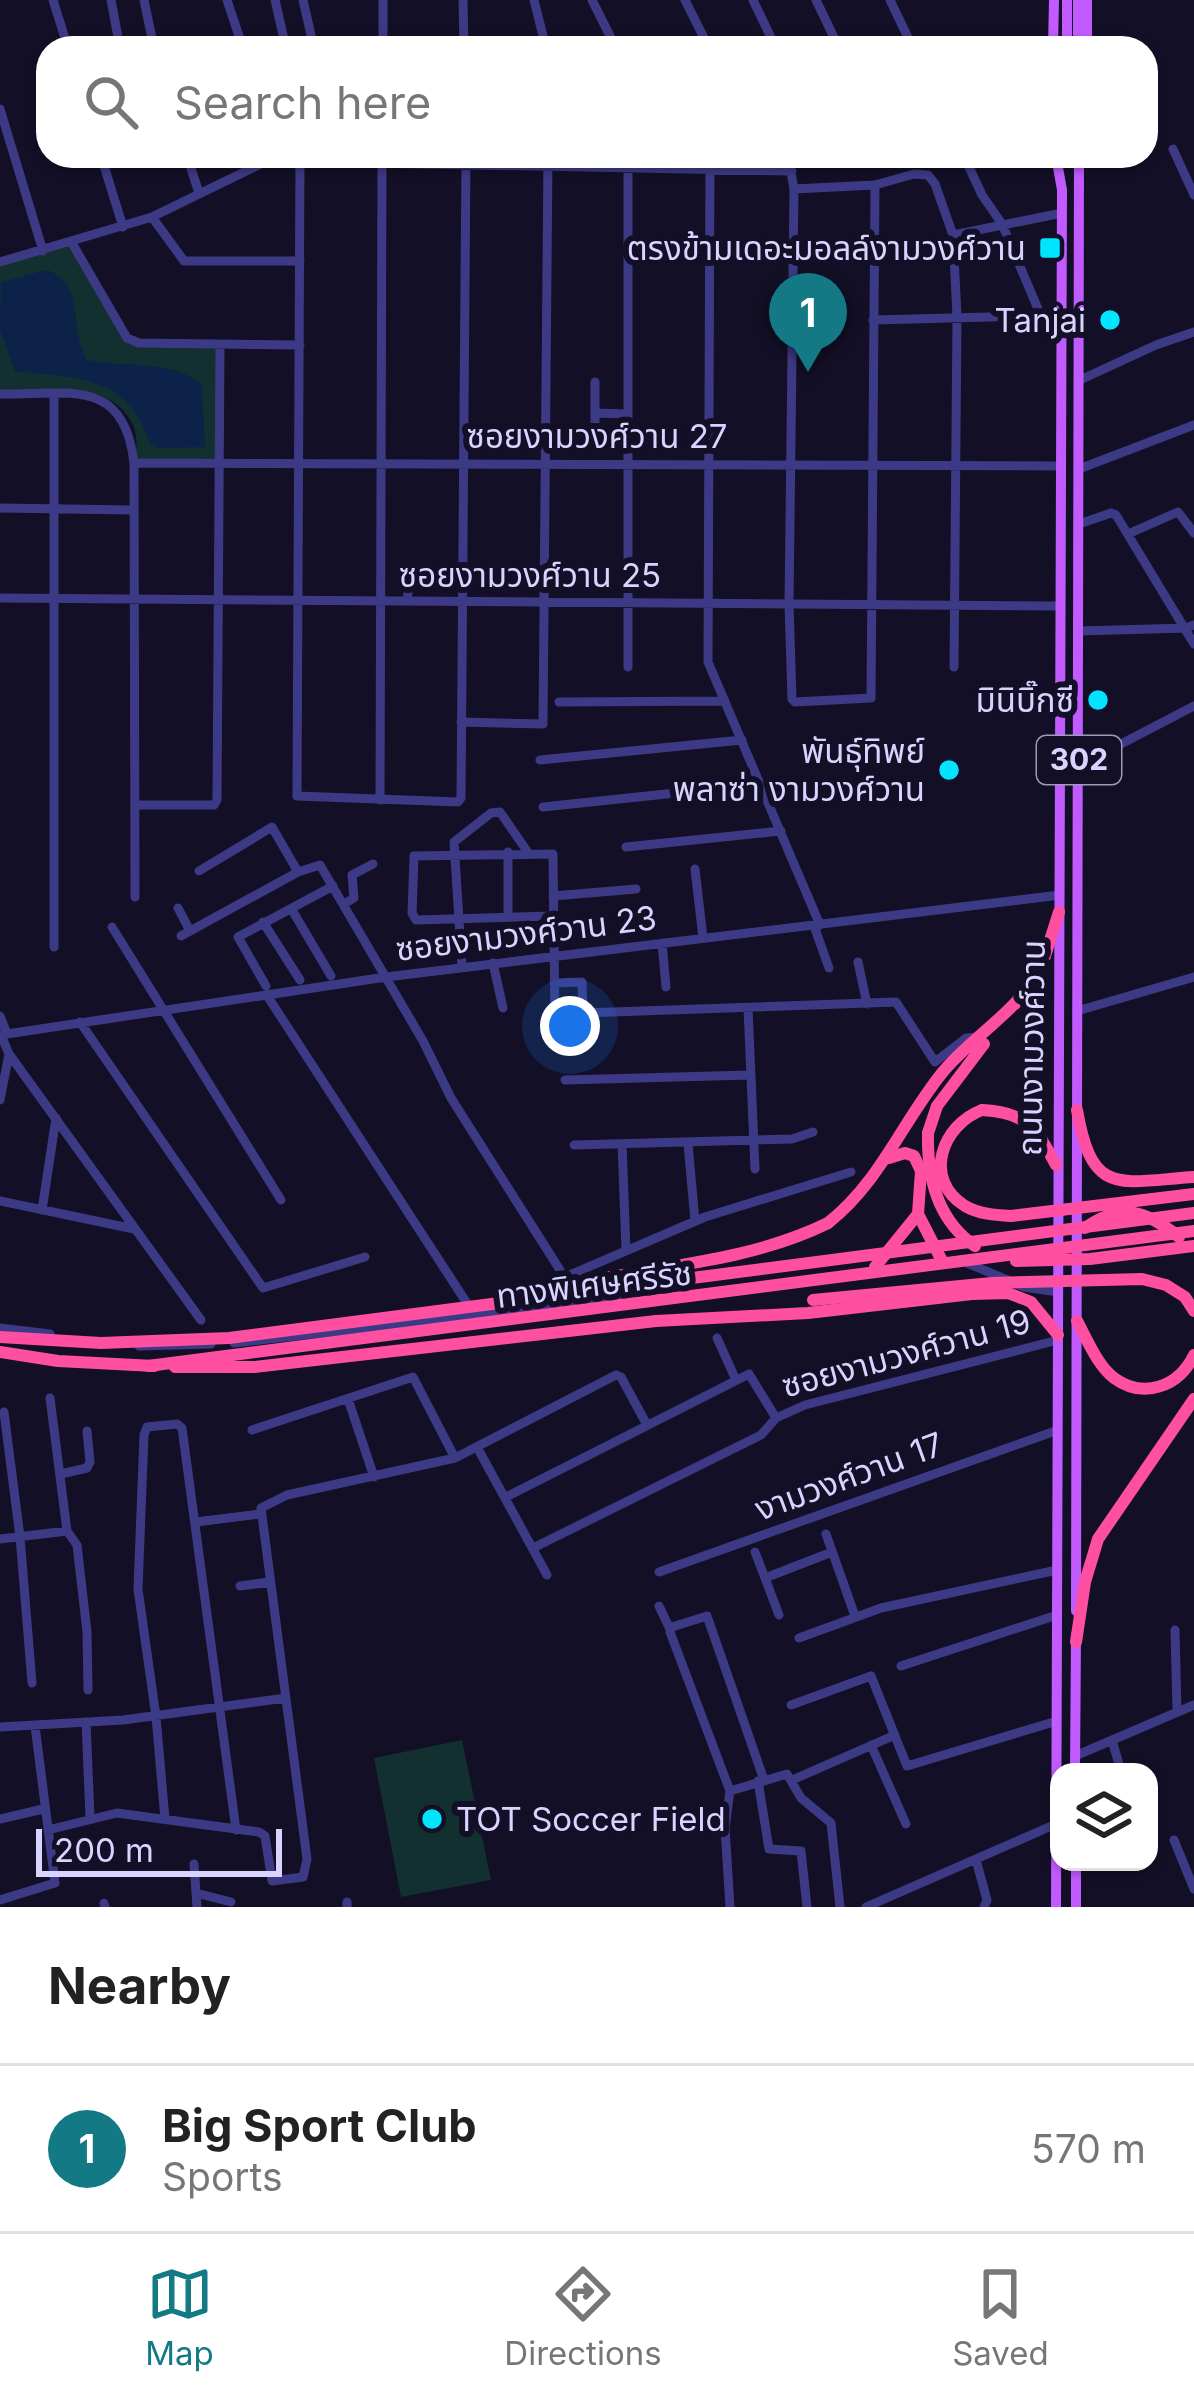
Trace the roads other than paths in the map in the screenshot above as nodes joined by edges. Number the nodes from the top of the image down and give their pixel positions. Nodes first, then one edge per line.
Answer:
1 (53, 0) edge
2 (111, 0) edge
3 (144, 0) edge
4 (227, 0) edge
5 (275, 0) edge
6 (303, 0) edge
7 (383, 0) edge
8 (463, 0) edge
9 (534, 0) edge
10 (592, 0) edge
11 (685, 0) edge
12 (753, 0) edge
13 (816, 0) edge
14 (890, 0) edge
15 (1054, 0) edge
16 (1067, 0) edge
17 (1083, 0) edge
18 (64, 36) edge
19 (118, 36) edge
20 (152, 36) edge
21 (239, 36) edge
22 (283, 36) edge
23 (311, 36) edge
24 (383, 36) edge
25 (464, 36) edge
26 (543, 36) edge
27 (610, 36) edge
28 (703, 36) edge
29 (770, 36) edge
30 (833, 36) edge
31 (907, 36) edge
32 (1053, 36) edge
33 (1067, 36) edge
34 (1083, 36) edge
35 (1, 115) edge
36 (1173, 149) dead end
37 (105, 168) edge
38 (191, 168) edge
39 (251, 168) edge
40 (300, 168) edge
41 (382, 168) edge
42 (466, 168) edge
43 (548, 168) edge
44 (628, 168) edge
45 (690, 168) edge
46 (791, 168) edge
47 (970, 168) edge
48 (1061, 168) edge
49 (1082, 168) edge
50 (710, 170) junction
51 (792, 171) junction
52 (874, 185) junction
53 (794, 189) junction
54 (199, 193) junction
55 (1194, 195) edge
56 (1062, 213) junction
57 (152, 218) junction
58 (1003, 224) junction
59 (123, 227) junction
60 (953, 236) junction
61 (72, 243) junction
62 (43, 251) junction
63 (300, 261) junction
64 (0, 262) edge
65 (1061, 315) junction
66 (1041, 316) junction
67 (956, 317) junction
68 (873, 320) junction
69 (1194, 332) edge
70 (220, 345) junction
71 (300, 345) junction
72 (1080, 380) junction
73 (596, 382) dead end
74 (0, 394) edge
75 (54, 395) junction
76 (596, 413) junction
77 (627, 413) junction
78 (595, 429) dead end
79 (1192, 430) edge
80 (134, 463) junction
81 (219, 463) junction
82 (300, 463) junction
83 (382, 463) junction
84 (463, 463) junction
85 (546, 463) junction
86 (628, 464) junction
87 (708, 464) junction
88 (792, 464) junction
89 (874, 464) junction
90 (955, 464) junction
91 (1060, 466) junction
92 (1079, 469) junction
93 (0, 508) edge
94 (53, 509) junction
95 (134, 510) junction
96 (1079, 524) junction
97 (1194, 533) edge
98 (1128, 534) junction
99 (448, 575) dead end
100 (0, 598) edge
101 (51, 598) junction
102 (133, 599) junction
103 (216, 600) junction
104 (298, 600) junction
105 (381, 601) junction
106 (407, 601) junction
107 (461, 602) junction
108 (543, 602) junction
109 (627, 603) junction
110 (707, 604) junction
111 (789, 604) junction
112 (872, 605) junction
113 (954, 606) junction
114 (1060, 607) junction
115 (1190, 627) edge
116 (1079, 631) junction
117 (1194, 644) edge
118 (628, 667) dead end
119 (954, 667) dead end
120 (725, 701) junction
121 (559, 702) dead end
122 (1194, 706) edge
123 (461, 722) junction
124 (742, 740) junction
125 (1078, 745) junction
126 (540, 760) dead end
127 (760, 784) junction
128 (380, 800) junction
129 (135, 805) junction
130 (542, 807) dead end
131 (781, 831) junction
132 (626, 847) dead end
133 (527, 851) junction
134 (508, 852) junction
135 (457, 853) junction
136 (373, 864) dead end
137 (694, 869) dead end
138 (199, 871) dead end
139 (298, 872) junction
140 (333, 886) junction
141 (636, 889) dead end
142 (1060, 895) junction
143 (553, 896) junction
144 (135, 897) dead end
145 (344, 904) junction
146 (178, 908) dead end
147 (292, 910) junction
148 (1060, 912) junction
149 (554, 916) junction
150 (508, 917) junction
151 (459, 920) junction
152 (263, 922) junction
153 (817, 925) junction
154 (112, 927) dead end
155 (703, 938) junction
156 (662, 943) junction
157 (54, 946) dead end
158 (554, 956) junction
159 (858, 962) dead end
160 (493, 963) junction
161 (462, 968) junction
162 (830, 968) dead end
163 (331, 976) dead end
164 (1194, 976) edge
165 (386, 977) junction
166 (300, 980) dead end
167 (554, 983) junction
168 (666, 987) dead end
169 (267, 991) junction
170 (1017, 1001) junction
171 (867, 1004) junction
172 (503, 1008) dead end
173 (748, 1008) junction
174 (162, 1011) junction
175 (1077, 1011) junction
176 (584, 1013) junction
177 (0, 1016) edge
178 (80, 1022) junction
179 (3, 1035) edge
180 (983, 1036) junction
181 (9, 1054) junction
182 (750, 1075) junction
183 (565, 1080) dead end
184 (0, 1100) edge
185 (1077, 1110) junction
186 (56, 1118) junction
187 (813, 1132) dead end
188 (754, 1141) junction
189 (622, 1144) junction
190 (688, 1144) junction
191 (574, 1145) dead end
192 (1056, 1166) junction
193 (755, 1169) dead end
194 (850, 1172) dead end
195 (874, 1178) junction
196 (1194, 1178) edge
197 (1194, 1194) edge
198 (281, 1200) dead end
199 (0, 1202) edge
200 (42, 1210) junction
201 (1194, 1213) edge
202 (919, 1214) junction
203 (695, 1221) junction
204 (134, 1229) junction
205 (1194, 1231) edge
206 (1077, 1233) junction
207 (1194, 1247) edge
208 (626, 1250) junction
209 (365, 1258) dead end
210 (941, 1259) junction
211 (875, 1267) junction
212 (565, 1276) junction
213 (735, 1287) junction
214 (1058, 1292) junction
215 (580, 1304) junction
216 (495, 1305) junction
217 (766, 1311) junction
218 (1194, 1311) edge
219 (475, 1316) junction
220 (732, 1316) junction
221 (202, 1320) dead end
222 (1077, 1321) junction
223 (0, 1333) edge
224 (1058, 1337) junction
225 (717, 1338) dead end
226 (0, 1352) edge
227 (1194, 1355) edge
228 (148, 1366) junction
229 (736, 1380) junction
230 (50, 1398) dead end
231 (348, 1399) junction
232 (1194, 1400) edge
233 (4, 1412) dead end
234 (776, 1418) junction
235 (647, 1425) junction
236 (252, 1430) dead end
237 (1058, 1430) junction
238 (87, 1431) dead end
239 (477, 1447) junction
240 (455, 1458) junction
241 (61, 1474) junction
242 (374, 1477) junction
243 (506, 1497) junction
244 (260, 1514) junction
245 (196, 1522) junction
246 (826, 1534) dead end
247 (71, 1535) junction
248 (20, 1537) junction
249 (0, 1539) edge
250 (533, 1548) junction
251 (755, 1552) dead end
252 (832, 1552) junction
253 (1057, 1570) junction
254 (659, 1572) dead end
255 (547, 1575) dead end
256 (765, 1578) junction
257 (270, 1582) junction
258 (240, 1586) dead end
259 (659, 1606) dead end
260 (779, 1615) dead end
261 (1057, 1615) junction
262 (855, 1616) junction
263 (670, 1629) junction
264 (1175, 1630) dead end
265 (799, 1638) dead end
266 (1076, 1642) junction
267 (902, 1666) dead end
268 (32, 1683) dead end
269 (88, 1690) dead end
270 (286, 1698) junction
271 (791, 1705) dead end
272 (1194, 1705) edge
273 (219, 1707) junction
274 (1177, 1711) junction
275 (156, 1717) junction
276 (1057, 1721) junction
277 (86, 1722) junction
278 (35, 1726) junction
279 (0, 1727) edge
280 (895, 1736) junction
281 (1112, 1740) junction
282 (871, 1745) junction
283 (1075, 1756) junction
284 (1057, 1763) edge
285 (1075, 1763) edge
286 (1119, 1763) edge
287 (789, 1777) junction
288 (761, 1780) junction
289 (730, 1791) junction
290 (43, 1809) junction
291 (90, 1817) junction
292 (0, 1819) edge
293 (165, 1819) junction
294 (906, 1824) dead end
295 (1050, 1828) edge
296 (48, 1830) junction
297 (236, 1830) junction
298 (1174, 1840) dead end
299 (976, 1860) junction
300 (194, 1864) dead end
301 (1056, 1871) edge
302 (1076, 1871) edge
303 (1194, 1889) edge
304 (196, 1893) junction
305 (0, 1900) edge
306 (231, 1902) dead end
307 (197, 1907) edge
308 (730, 1907) edge
309 (807, 1907) edge
310 (840, 1907) edge
311 (866, 1907) edge
312 (985, 1907) edge
313 (1056, 1907) edge
314 (1076, 1907) edge

1 - 18 street
2 - 19 street
3 - 20 street
4 - 21 street
5 - 22 street
6 - 23 street
7 - 24 street
8 - 25 street
9 - 26 street
10 - 27 street
11 - 28 street
12 - 29 street
13 - 30 street
14 - 31 street
15 - 32 main road
16 - 33 main road
17 - 34 main road
35 - 62 street
36 - 55 street
37 - 59 street
38 - 54 street
39 - 54 street
40 - 63 street
41 - 83 street
42 - 84 street
43 - 85 street
44 - 77 street
45 - 50 street
46 - 51 street
47 - 58 street
48 - 56 main road, ถนนงามวงศ์วาน / 302
49 - 72 main road, ถนนงามวงศ์วาน / 302
50 - 51 street
50 - 87 street
51 - 53 street
52 - 53 street
52 - 60 street
52 - 68 street
53 - 88 street
54 - 57 street
56 - 58 street
56 - 65 main road, ถนนงามวงศ์วาน / 302
57 - 59 street
57 - 63 street
58 - 60 street
58 - 66 street
59 - 61 street
60 - 67 street
61 - 62 street
61 - 70 street
62 - 64 street
63 - 71 street
65 - 66 street
65 - 91 main road, ถนนงามวงศ์วาน / 302
66 - 67 street
67 - 68 street
67 - 90 street
68 - 89 street
69 - 72 street
70 - 71 street
70 - 81 street
71 - 82 street
72 - 92 main road, ถนนงามวงศ์วาน / 302
73 - 76 street
74 - 75 street
75 - 80 street
75 - 94 street
76 - 77 street
76 - 78 street
77 - 86 street
79 - 92 street
80 - 81 street, ซอยงามวงศ์วาน 27
80 - 95 street
81 - 82 street, ซอยงามวงศ์วาน 27
81 - 103 street
82 - 83 street, ซอยงามวงศ์วาน 27
82 - 104 street
83 - 84 street, ซอยงามวงศ์วาน 27
83 - 105 street
84 - 85 street, ซอยงามวงศ์วาน 27
84 - 107 street
85 - 86 street, ซอยงามวงศ์วาน 27
85 - 108 street
86 - 87 street, ซอยงามวงศ์วาน 27
86 - 109 street
87 - 88 street, ซอยงามวงศ์วาน 27
87 - 110 street
88 - 89 street, ซอยงามวงศ์วาน 27
88 - 111 street
89 - 90 street, ซอยงามวงศ์วาน 27
89 - 112 street
90 - 91 street, ซอยงามวงศ์วาน 27
90 - 113 street
91 - 114 main road, ถนนงามวงศ์วาน / 302
92 - 96 main road, ถนนงามวงศ์วาน / 302
93 - 94 street
94 - 95 street
94 - 101 street
95 - 102 street
96 - 98 street
96 - 116 main road, ถนนงามวงศ์วาน / 302
97 - 98 street
98 - 115 street
99 - 106 street
100 - 101 street, ซอยงามวงศ์วาน 25
101 - 102 street, ซอยงามวงศ์วาน 25
101 - 157 street
102 - 103 street, ซอยงามวงศ์วาน 25
102 - 129 street
103 - 104 street, ซอยงามวงศ์วาน 25
103 - 129 street
104 - 105 street, ซอยงามวงศ์วาน 25
104 - 128 street
105 - 106 street, ซอยงามวงศ์วาน 25
105 - 128 street
106 - 107 street, ซอยงามวงศ์วาน 25
107 - 108 street, ซอยงามวงศ์วาน 25
107 - 123 street
108 - 109 street, ซอยงามวงศ์วาน 25
108 - 123 street
109 - 110 street, ซอยงามวงศ์วาน 25
109 - 118 street
110 - 111 street, ซอยงามวงศ์วาน 25
110 - 120 street
111 - 112 street, ซอยงามวงศ์วาน 25
111 - 112 street
112 - 113 street, ซอยงามวงศ์วาน 25
113 - 114 street, ซอยงามวงศ์วาน 25
113 - 119 street
114 - 142 main road, ถนนงามวงศ์วาน / 302
115 - 116 street
115 - 117 street
116 - 125 main road, ถนนงามวงศ์วาน / 302
120 - 121 street
120 - 124 street
122 - 125 street
123 - 128 street
124 - 126 street
124 - 127 street
125 - 175 main road, ถนนงามวงศ์วาน / 302
127 - 130 street
127 - 131 street
129 - 144 street
131 - 132 street
131 - 153 street
133 - 134 street
133 - 135 street
133 - 143 street
134 - 135 street
134 - 150 street
135 - 151 street
135 - 151 street
136 - 145 street
137 - 155 street
138 - 139 street
139 - 140 street
139 - 146 street
140 - 145 street
140 - 147 street
141 - 143 street
142 - 148 main road, ถนนงามวงศ์วาน / 302
142 - 153 street, ซอยงามวงศ์วาน 23
143 - 149 street
145 - 165 street
147 - 152 street
147 - 163 street
148 - 170 highway
148 - 192 main road, ถนนงามวงศ์วาน / 302
149 - 150 street
149 - 158 street
150 - 151 street
151 - 161 street
152 - 166 street
152 - 169 street
153 - 155 street, ซอยงามวงศ์วาน 23
153 - 162 street
154 - 174 street
155 - 156 street, ซอยงามวงศ์วาน 23
156 - 158 street, ซอยงามวงศ์วาน 23
156 - 168 street
158 - 160 street, ซอยงามวงศ์วาน 23
158 - 167 street
159 - 171 street
160 - 161 street, ซอยงามวงศ์วาน 23
160 - 172 street
161 - 165 street, ซอยงามวงศ์วาน 23
164 - 175 street
165 - 169 street, ซอยงามวงศ์วาน 23
165 - 212 street
167 - 176 street
167 - 176 street
169 - 174 street, ซอยงามวงศ์วาน 23
169 - 219 street
170 - 180 highway
170 - 207 highway, bridge
171 - 173 street
171 - 180 street
173 - 176 street
173 - 182 street
174 - 178 street, ซอยงามวงศ์วาน 23
174 - 198 street
175 - 185 main road, ถนนงามวงศ์วาน / 302
177 - 179 street
178 - 179 street, ซอยงามวงศ์วาน 23
178 - 209 street
179 - 181 street
180 - 195 highway
181 - 184 street
181 - 186 street
182 - 183 street
182 - 188 street
185 - 196 highway
185 - 206 main road, ถนนงามวงศ์วาน / 302
186 - 200 street
186 - 204 street
187 - 188 street
188 - 190 street
188 - 193 street
189 - 190 street
189 - 191 street
189 - 208 street
190 - 203 street
192 - 197 highway, bridge
192 - 214 main road, ถนนงามวงศ์วาน / 302
194 - 203 street
195 - 202 highway
195 - 216 highway, bridge
199 - 200 street
200 - 204 street
201 - 216 highway, ทางพิเศษศรีรัช, bridge
202 - 210 highway
202 - 211 highway
203 - 208 street
204 - 221 street
205 - 228 highway, ทางพิเศษศรีรัช, bridge
206 - 207 highway
206 - 222 main road, ถนนงามวงศ์วาน / 302
208 - 212 street
210 - 211 street
210 - 214 street
211 - 213 street
212 - 215 street
213 - 215 street
213 - 217 highway
213 - 220 highway
214 - 224 main road, ถนนงามวงศ์วาน / 302
215 - 219 street
216 - 223 highway, ทางพิเศษศรีรัช, bridge
217 - 218 highway, bridge
217 - 220 highway
217 - 224 highway
219 - 223 street
220 - 228 highway, bridge
222 - 227 highway
222 - 266 main road, ถนนงามวงศ์วาน / 302
224 - 234 street, ซอยงามวงศ์วาน 19
224 - 237 main road, ถนนงามวงศ์วาน / 302
225 - 229 street
226 - 228 highway, ทางพิเศษศรีรัช
229 - 234 street, ซอยงามวงศ์วาน 19
229 - 235 street, ซอยงามวงศ์วาน 19
230 - 241 street
231 - 236 street
231 - 240 street
231 - 242 street
232 - 266 highway
233 - 248 street
234 - 250 street
235 - 239 street
235 - 243 street, ซอยงามวงศ์วาน 19
237 - 253 main road, ถนนงามวงศ์วาน / 302
237 - 254 street, งามวงศ์วาน 17
238 - 241 street
239 - 240 street
239 - 243 street
240 - 242 street
241 - 247 street
242 - 244 street
243 - 250 street
244 - 245 street
244 - 257 street
245 - 273 street
245 - 275 street
246 - 252 street
247 - 248 street
247 - 269 street
248 - 249 street
248 - 268 street
250 - 255 street
251 - 256 street
252 - 256 street
252 - 262 street
253 - 261 main road, ถนนงามวงศ์วาน / 302
253 - 262 street
256 - 260 street
257 - 258 street
257 - 270 street
259 - 263 street
261 - 267 street
261 - 276 main road, ถนนงามวงศ์วาน / 302
262 - 265 street
263 - 288 street
263 - 289 street
264 - 274 street
266 - 283 main road, ถนนงามวงศ์วาน / 302
270 - 273 street
270 - 297 street
271 - 280 street
272 - 274 street
273 - 275 street
273 - 297 street
274 - 281 street
275 - 277 street
275 - 293 street
276 - 280 street
276 - 284 main road, ถนนงามวงศ์วาน / 302
277 - 278 street
277 - 291 street
278 - 279 street
278 - 290 street
280 - 282 street
281 - 283 street
281 - 286 street
282 - 287 street
282 - 294 street
283 - 285 main road, ถนนงามวงศ์วาน / 302
287 - 288 street
287 - 310 street
288 - 289 street
288 - 309 street
289 - 308 street
290 - 292 street
290 - 296 street
291 - 293 street
291 - 296 street
293 - 297 street
295 - 299 street
296 - 305 street
298 - 303 street
299 - 311 street
299 - 312 street
300 - 304 street
301 - 313 main road, ถนนงามวงศ์วาน / 302
302 - 314 main road
304 - 306 street
304 - 307 street

